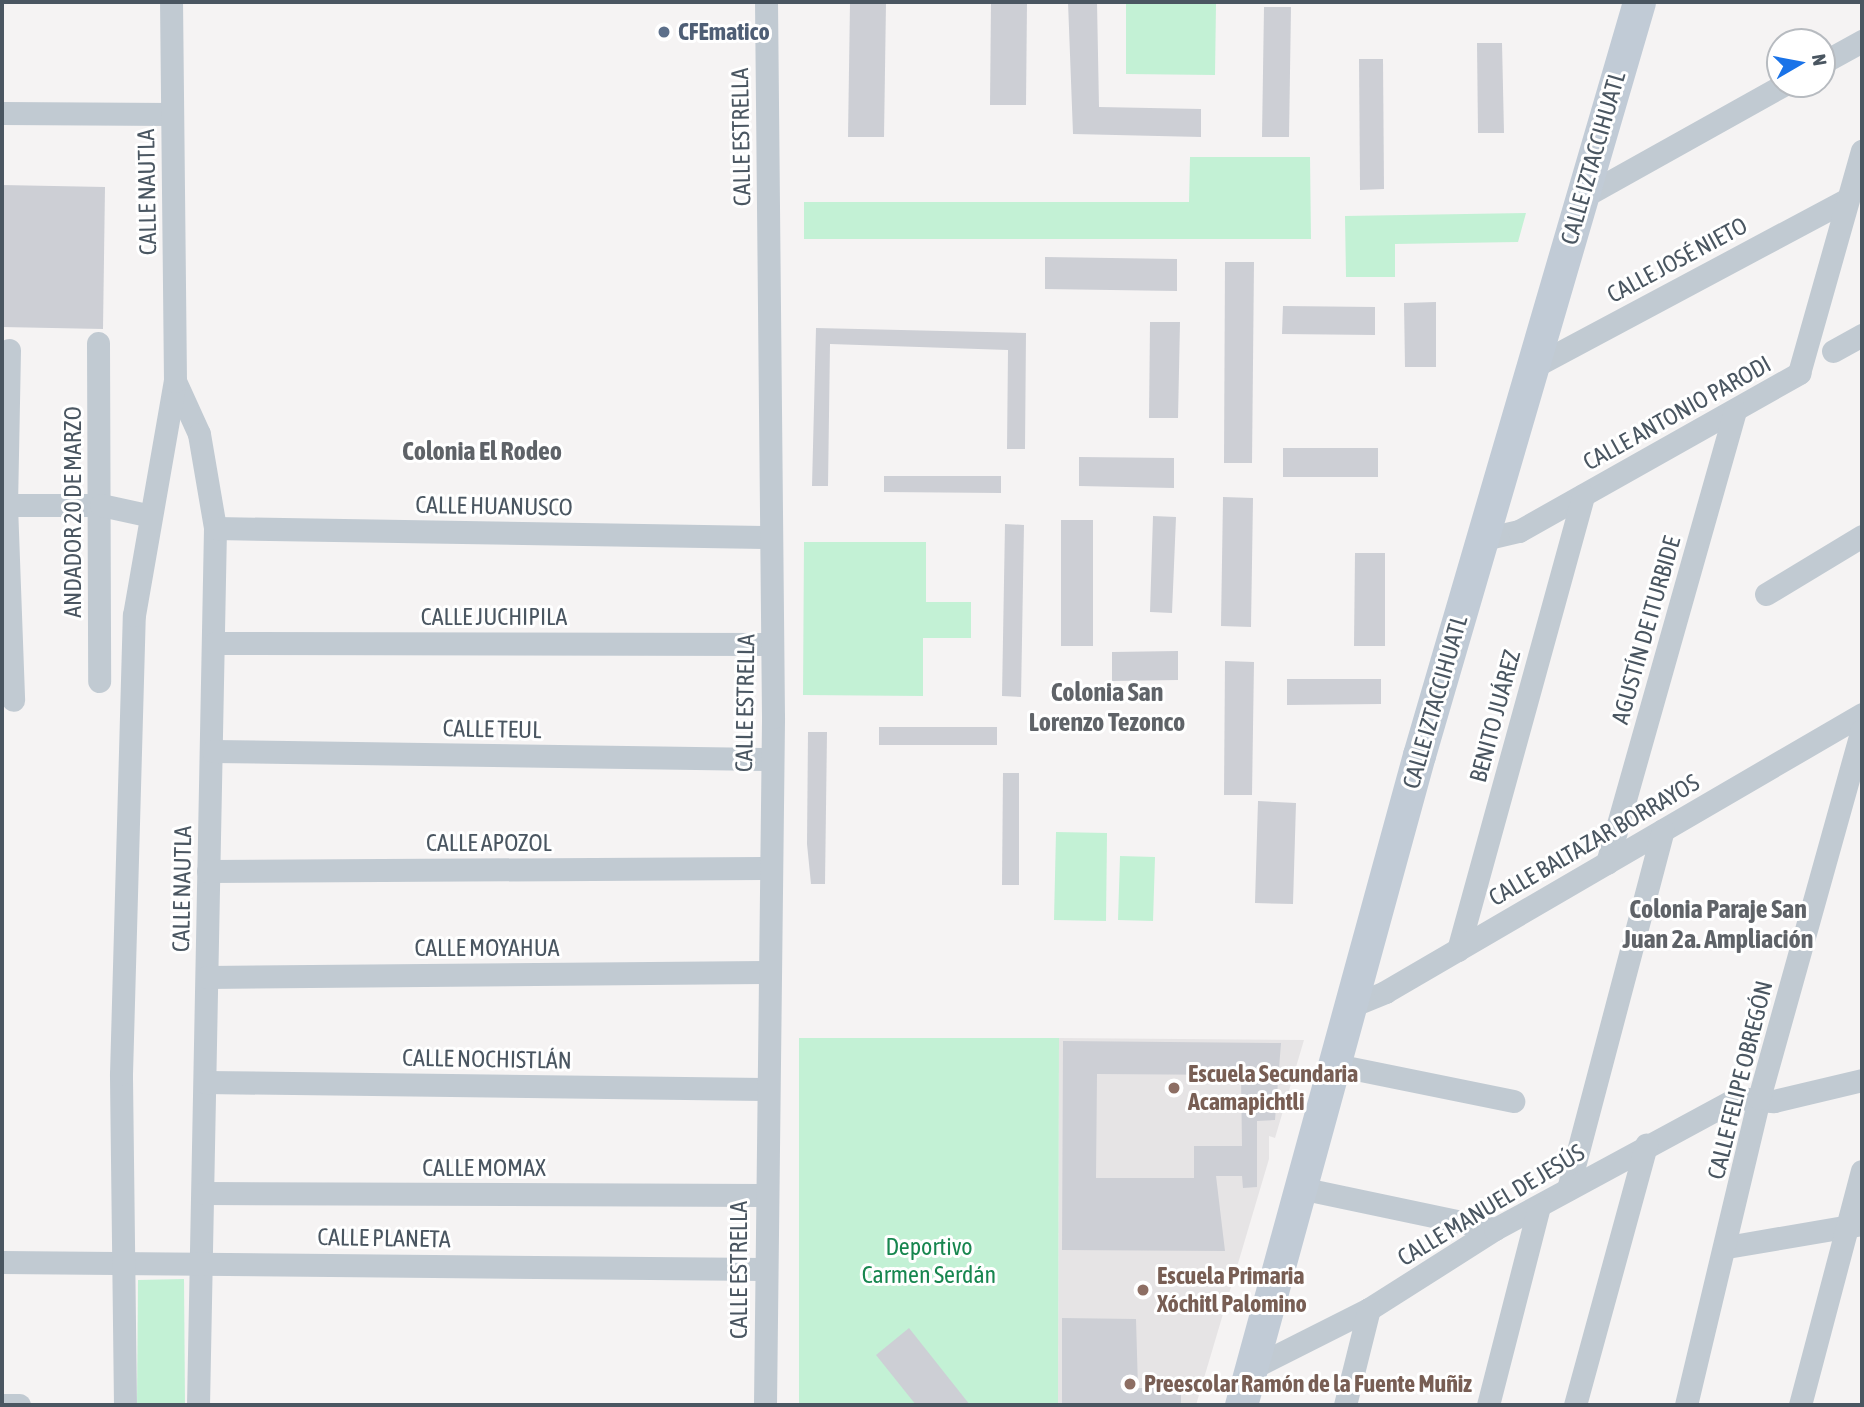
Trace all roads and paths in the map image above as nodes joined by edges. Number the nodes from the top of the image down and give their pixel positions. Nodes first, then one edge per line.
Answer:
1 (171, 2) edge
2 (766, 2) edge
3 (1641, 3) edge
4 (1862, 41) edge
5 (1836, 55) edge
6 (1766, 95) edge
7 (2, 113) edge
8 (172, 114) junction
9 (1862, 151) edge
10 (1581, 198) junction
11 (1846, 200) junction
12 (1862, 335) edge
13 (98, 343) dead end
14 (9, 350) dead end
15 (1833, 351) dead end
16 (1533, 366) junction
17 (175, 381) junction
18 (1735, 411) junction
19 (1583, 495) junction
20 (4, 505) edge
21 (101, 505) junction
22 (147, 515) junction
23 (215, 528) junction
24 (1862, 536) edge
25 (771, 537) junction
26 (1484, 539) junction
27 (1766, 594) dead end
28 (215, 643) junction
29 (772, 644) junction
30 (99, 681) dead end
31 (13, 700) dead end
32 (1862, 714) edge
33 (1862, 730) edge
34 (213, 751) junction
35 (771, 759) junction
36 (1663, 830) junction
37 (1607, 863) junction
38 (770, 868) junction
39 (208, 871) junction
40 (1458, 950) junction
41 (769, 972) junction
42 (206, 977) junction
43 (1351, 1006) junction
44 (1336, 1065) junction
45 (1862, 1080) edge
46 (205, 1082) junction
47 (768, 1089) junction
48 (1759, 1098) junction
49 (1513, 1101) dead end
50 (1646, 1144) junction
51 (1862, 1171) edge
52 (1300, 1188) junction
53 (1568, 1189) junction
54 (204, 1193) junction
55 (765, 1195) junction
56 (1539, 1206) junction
57 (1856, 1225) edge
58 (1495, 1228) junction
59 (1727, 1247) junction
60 (2, 1262) edge
61 (123, 1262) junction
62 (205, 1262) junction
63 (765, 1269) junction
64 (1369, 1309) junction
65 (1252, 1368) junction
66 (2, 1405) edge
67 (19, 1405) edge
68 (125, 1405) edge
69 (198, 1405) edge
70 (765, 1405) edge
71 (1241, 1405) edge
72 (1345, 1405) edge
73 (1488, 1405) edge
74 (1575, 1405) edge
75 (1686, 1405) edge
76 (1800, 1405) edge

1 - 8 street, CALLE NAUTLA
2 - 25 street, CALLE ESTRELLA
3 - 10 street, CALLE IZTACCIHUATL
4 - 5 street
6 - 10 street
7 - 8 street
8 - 17 street, CALLE NAUTLA
9 - 11 street, CALLE ANTONIO PARODI
10 - 16 street, CALLE IZTACCIHUATL
11 - 16 street, CALLE JOSÉ NIETO
11 - 18 street, CALLE ANTONIO PARODI
12 - 15 street
13 - 21 street, ANDADOR 20 DE MARZO
14 - 20 street
16 - 26 street, CALLE IZTACCIHUATL
17 - 22 street, CALLE NAUTLA
17 - 23 street, CALLE NAUTLA
18 - 19 street, CALLE ANTONIO PARODI
18 - 37 street, AGUSTÍN DE ITURBIDE
19 - 26 street, CALLE ANTONIO PARODI
19 - 40 street, BENITO JUÁREZ
20 - 21 street
20 - 31 street
21 - 22 street
21 - 30 street, ANDADOR 20 DE MARZO
22 - 61 street, CALLE NAUTLA
23 - 25 street, CALLE HUANUSCO
23 - 28 street, CALLE NAUTLA
24 - 27 street
25 - 29 street, CALLE ESTRELLA
26 - 43 street, CALLE IZTACCIHUATL
28 - 29 street, CALLE JUCHIPILA
28 - 34 street, CALLE NAUTLA
29 - 35 street, CALLE ESTRELLA
32 - 36 street, CALLE BALTAZAR BORRAYOS
33 - 48 street, CALLE FELIPE OBREGÓN
34 - 35 street, CALLE TEUL
34 - 39 street, CALLE NAUTLA
35 - 38 street, CALLE ESTRELLA
36 - 37 street, CALLE BALTAZAR BORRAYOS
36 - 53 street
37 - 40 street, CALLE BALTAZAR BORRAYOS
38 - 39 street, CALLE APOZOL
38 - 41 street, CALLE ESTRELLA
39 - 42 street, CALLE NAUTLA
40 - 43 street, CALLE BALTAZAR BORRAYOS
41 - 42 street, CALLE MOYAHUA
41 - 47 street, CALLE ESTRELLA
42 - 46 street, CALLE NAUTLA
43 - 44 street, CALLE IZTACCIHUATL
44 - 49 street
44 - 52 street, CALLE IZTACCIHUATL
45 - 48 street, CALLE MANUEL DE JESÚS
46 - 47 street, CALLE NOCHISTLÁN
46 - 54 street, CALLE NAUTLA
47 - 55 street, CALLE ESTRELLA
48 - 50 street, CALLE MANUEL DE JESÚS
48 - 59 street, CALLE FELIPE OBREGÓN
50 - 53 street, CALLE MANUEL DE JESÚS
50 - 74 street
51 - 57 street
52 - 58 street
52 - 65 street, CALLE IZTACCIHUATL
53 - 56 street, CALLE MANUEL DE JESÚS
54 - 55 street, CALLE MOMAX
54 - 62 street, CALLE NAUTLA
55 - 63 street, CALLE ESTRELLA
56 - 58 street, CALLE MANUEL DE JESÚS
56 - 73 street
57 - 59 street
57 - 76 street
58 - 64 street, CALLE MANUEL DE JESÚS
59 - 75 street, CALLE FELIPE OBREGÓN
60 - 61 street, CALLE PLANETA
61 - 62 street, CALLE PLANETA
61 - 68 street, CALLE NAUTLA
62 - 63 street, CALLE PLANETA
62 - 69 street, CALLE NAUTLA
63 - 70 street, CALLE ESTRELLA
64 - 65 street, CALLE MANUEL DE JESÚS
64 - 72 street
65 - 71 street, CALLE IZTACCIHUATL
66 - 67 street

